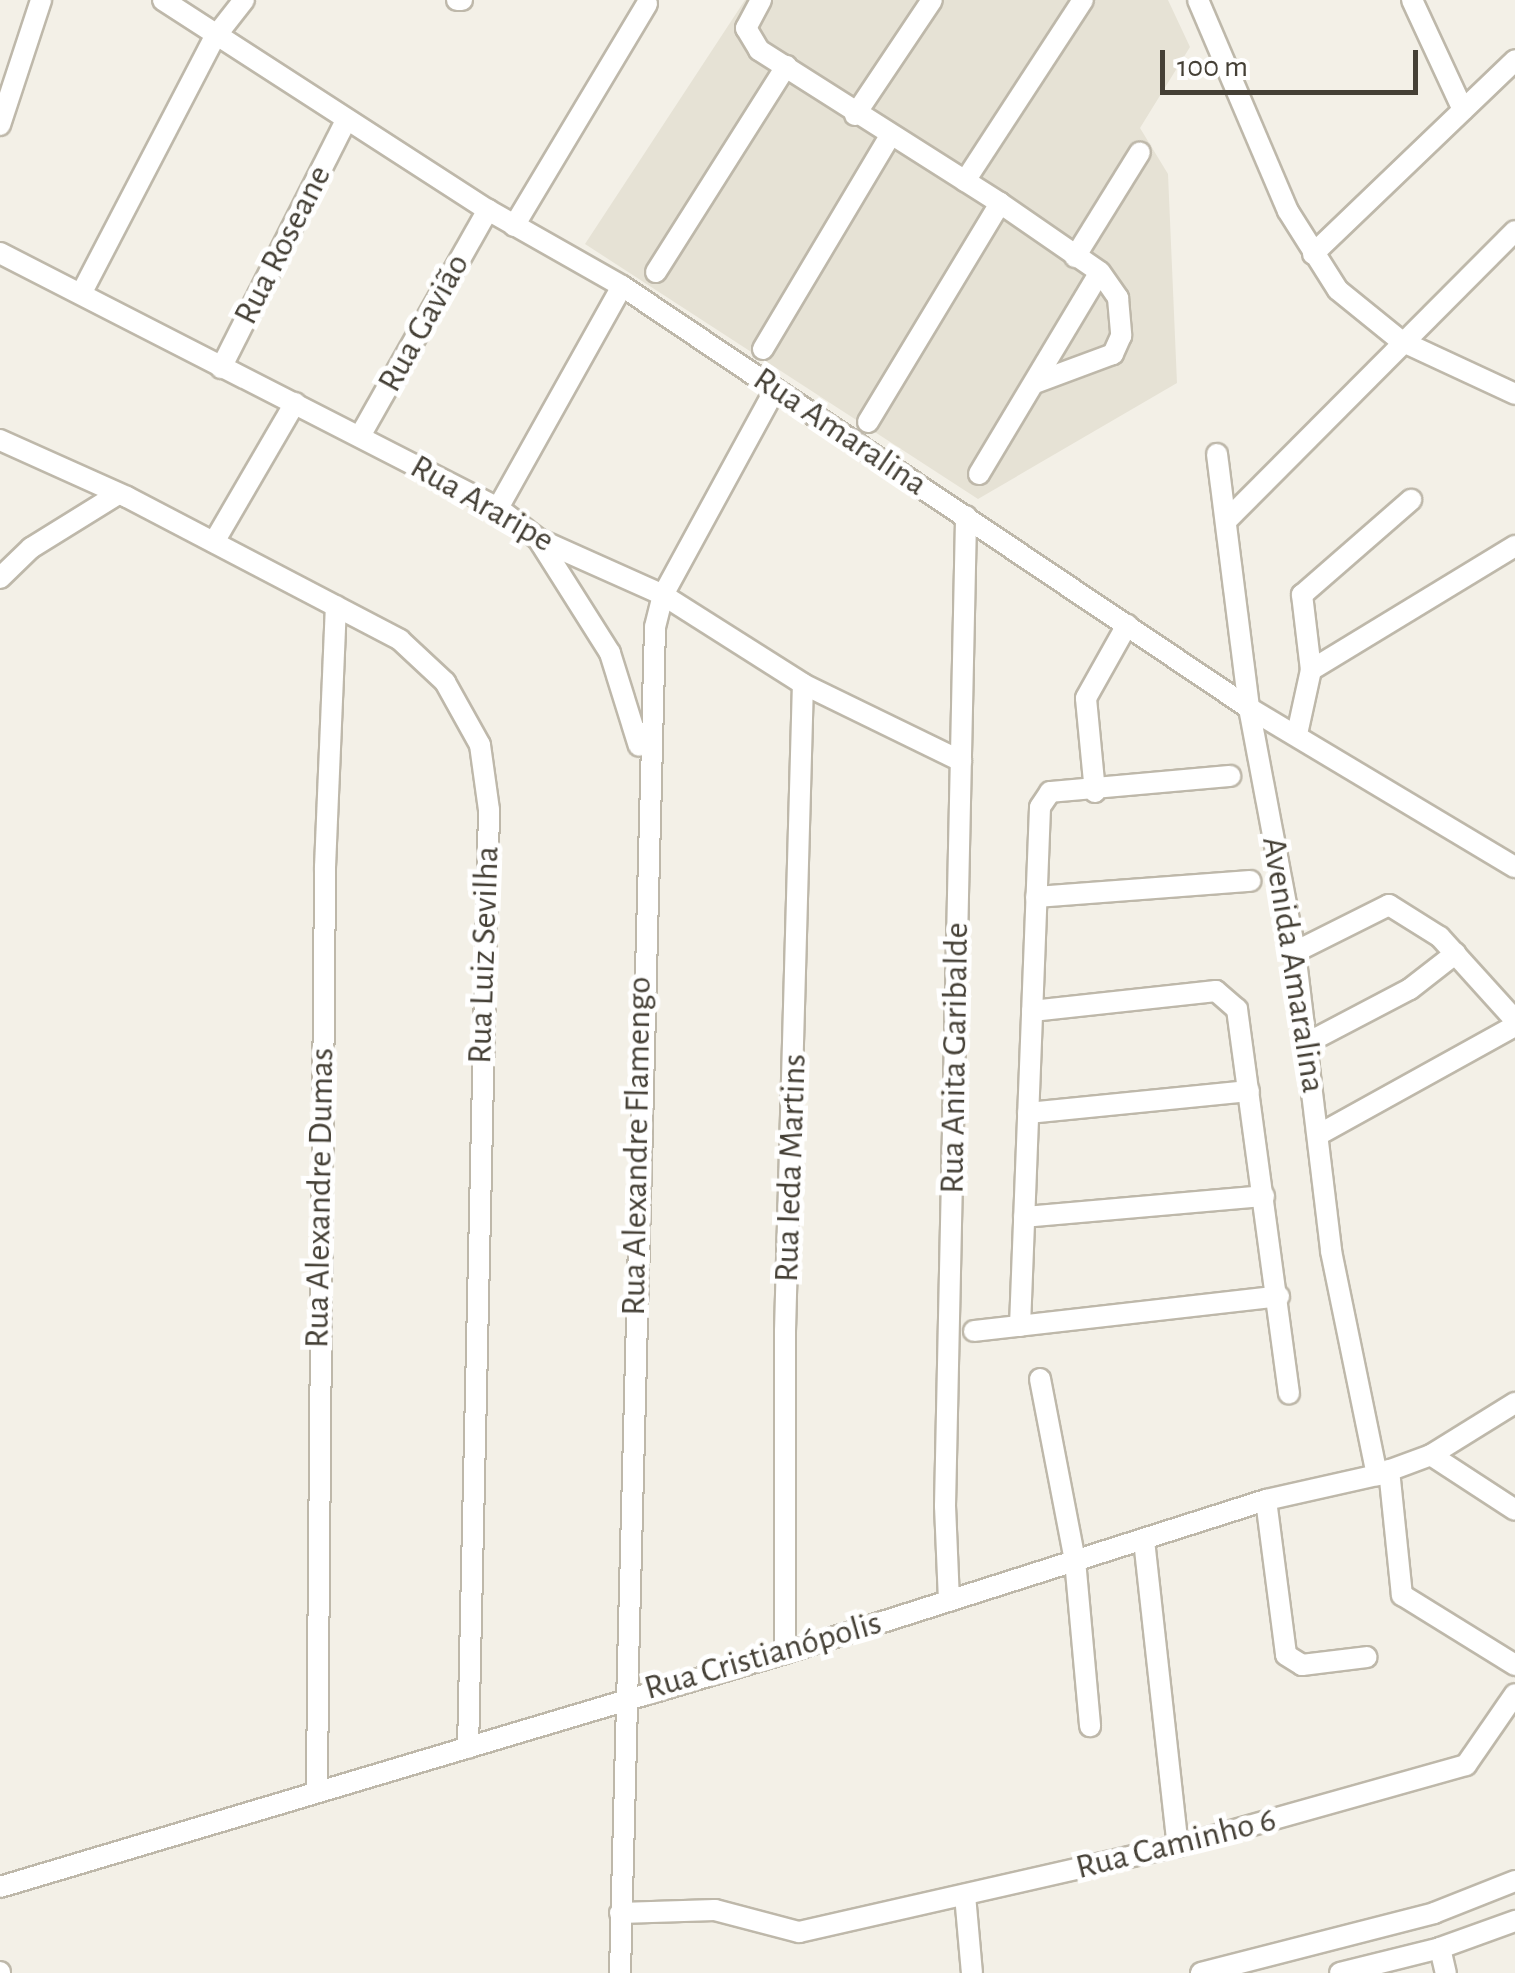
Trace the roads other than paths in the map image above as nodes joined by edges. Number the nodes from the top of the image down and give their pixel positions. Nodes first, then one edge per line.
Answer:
1 (41, 0) edge
2 (163, 0) edge
3 (244, 0) edge
4 (761, 0) edge
5 (932, 0) edge
6 (1082, 0) edge
7 (1198, 0) edge
8 (1412, 0) edge
9 (648, 4) dead end
10 (215, 37) junction
11 (1515, 60) edge
12 (786, 66) junction
13 (1463, 110) junction
14 (855, 114) junction
15 (346, 121) junction
16 (0, 126) edge
17 (890, 136) junction
18 (1140, 152) dead end
19 (966, 181) junction
20 (1000, 203) junction
21 (488, 210) junction
22 (514, 226) junction
23 (1515, 232) edge
24 (0, 253) edge
25 (1313, 254) junction
26 (1075, 258) junction
27 (656, 272) dead end
28 (1100, 272) junction
29 (622, 286) junction
30 (82, 292) junction
31 (1401, 341) junction
32 (763, 349) dead end
33 (221, 368) junction
34 (1035, 383) junction
35 (775, 390) junction
36 (1515, 394) edge
37 (295, 404) junction
38 (868, 422) dead end
39 (360, 436) junction
40 (0, 440) edge
41 (1217, 454) dead end
42 (979, 474) dead end
43 (118, 494) junction
44 (1411, 500) dead end
45 (498, 508) junction
46 (966, 516) junction
47 (1229, 518) junction
48 (538, 539) junction
49 (214, 542) junction
50 (1515, 546) edge
51 (0, 578) edge
52 (663, 595) junction
53 (336, 606) junction
54 (1127, 625) junction
55 (1310, 670) junction
56 (803, 684) junction
57 (1249, 708) junction
58 (1297, 734) junction
59 (961, 761) junction
60 (1230, 776) dead end
61 (646, 784) junction
62 (1095, 792) junction
63 (1515, 867) edge
64 (1250, 881) dead end
65 (1036, 897) junction
66 (1296, 952) junction
67 (1456, 953) junction
68 (1032, 1011) junction
69 (1515, 1023) edge
70 (1307, 1044) junction
71 (1249, 1091) junction
72 (1028, 1113) junction
73 (1318, 1135) junction
74 (1264, 1196) junction
75 (1024, 1218) junction
76 (1279, 1296) junction
77 (1020, 1326) junction
78 (974, 1331) dead end
79 (1040, 1379) dead end
80 (1290, 1394) dead end
81 (1515, 1403) edge
82 (1431, 1455) junction
83 (1383, 1473) junction
84 (1266, 1500) junction
85 (1515, 1510) edge
86 (1144, 1540) junction
87 (1075, 1560) junction
88 (949, 1600) junction
89 (785, 1653) junction
90 (1367, 1657) dead end
91 (1515, 1665) edge
92 (1515, 1694) edge
93 (623, 1697) junction
94 (1090, 1726) dead end
95 (468, 1748) junction
96 (317, 1790) junction
97 (1178, 1846) junction
98 (1515, 1881) edge
99 (0, 1887) edge
100 (965, 1895) junction
101 (620, 1912) junction
102 (1515, 1921) edge
103 (1440, 1948) junction
104 (620, 1973) edge
105 (972, 1973) edge
106 (1201, 1973) edge
107 (1340, 1973) edge
108 (1446, 1973) edge

1 - 16 street
2 - 10 street, Rua Amaralina
3 - 10 street
4 - 12 street
5 - 14 street
6 - 19 street
7 - 25 street
8 - 13 street
9 - 22 street
10 - 15 street, Rua Amaralina
10 - 30 street
11 - 13 street
12 - 14 street
12 - 27 street
13 - 25 street
14 - 17 street
15 - 21 street, Rua Amaralina
15 - 33 street, Rua Roseane
17 - 19 street
17 - 32 street
18 - 26 street
19 - 20 street
20 - 26 street
20 - 38 street
21 - 22 street, Rua Amaralina
21 - 39 street, Rua Gavião
22 - 29 street, Rua Amaralina
23 - 31 street
24 - 30 street, Rua Araripe
25 - 31 street
26 - 28 street
28 - 34 street
28 - 34 street
29 - 35 street, Rua Amaralina
29 - 45 street
30 - 33 street, Rua Araripe
31 - 36 street
31 - 47 street
33 - 37 street, Rua Araripe
34 - 42 street
35 - 46 street, Rua Amaralina
35 - 52 street, Rua Alexandre Flamengo
37 - 39 street, Rua Araripe
37 - 49 street
39 - 45 street, Rua Araripe
40 - 43 street, Rua Luiz Sevilha
41 - 47 street, Avenida Amaralina
43 - 49 street, Rua Luiz Sevilha
43 - 51 street
44 - 55 street
45 - 48 street, Rua Araripe
46 - 54 street, Rua Amaralina
46 - 59 street, Rua Anita Garibalde
47 - 57 street, Avenida Amaralina
48 - 52 street, Rua Araripe
48 - 61 street
49 - 53 street, Rua Luiz Sevilha
50 - 55 street
52 - 56 street, Rua Araripe
52 - 61 street, Rua Alexandre Flamengo
53 - 95 street, Rua Luiz Sevilha
53 - 96 street, Rua Alexandre Dumas
54 - 57 street, Rua Amaralina
54 - 62 street
55 - 58 street
56 - 59 street, Rua Araripe
56 - 89 street, Rua Ieda Martins
57 - 58 street, Rua Amaralina
57 - 66 street, Avenida Amaralina
58 - 63 street, Rua Amaralina
59 - 88 street, Rua Anita Garibalde
60 - 62 street
61 - 93 street, Rua Alexandre Flamengo
62 - 65 street
64 - 65 street
65 - 68 street
66 - 67 street
66 - 70 street, Avenida Amaralina
67 - 69 street
67 - 70 street
68 - 71 street
68 - 72 street
69 - 73 street
70 - 73 street, Avenida Amaralina
71 - 72 street
71 - 74 street
72 - 75 street
73 - 83 street, Avenida Amaralina
74 - 75 street
74 - 76 street
75 - 77 street
76 - 77 street
76 - 80 street
77 - 78 street
79 - 87 street
81 - 82 street, Rua Cristianópolis
82 - 83 street, Rua Cristianópolis
82 - 85 street
83 - 84 street, Rua Cristianópolis
83 - 91 street, Avenida Amaralina
84 - 86 street, Rua Cristianópolis
84 - 90 street
86 - 87 street, Rua Cristianópolis
86 - 97 street
87 - 88 street, Rua Cristianópolis
87 - 94 street
88 - 89 street, Rua Cristianópolis
89 - 93 street, Rua Cristianópolis
92 - 97 street, Rua Caminho 6
93 - 95 street, Rua Cristianópolis
93 - 101 street, Rua Alexandre Flamengo
95 - 96 street, Rua Cristianópolis
96 - 99 street, Rua Cristianópolis
97 - 100 street, Rua Caminho 6
98 - 106 street
100 - 101 street, Rua Caminho 6
100 - 105 street
101 - 104 street, Rua Alexandre Flamengo
102 - 103 street
103 - 107 street
103 - 108 street

